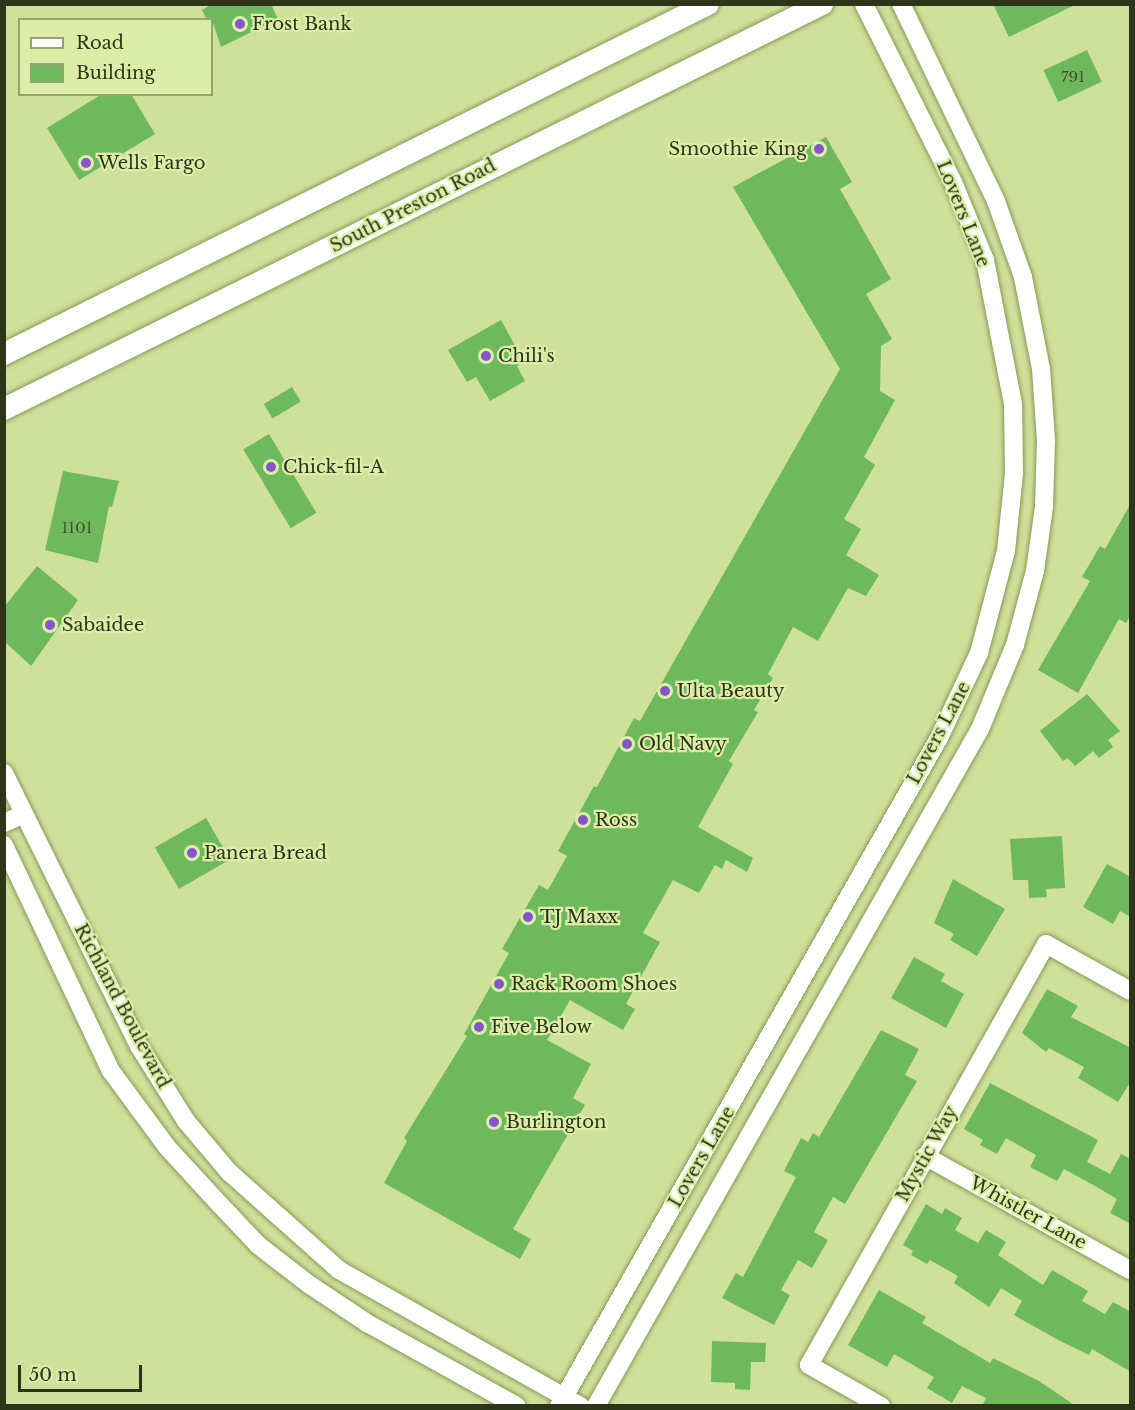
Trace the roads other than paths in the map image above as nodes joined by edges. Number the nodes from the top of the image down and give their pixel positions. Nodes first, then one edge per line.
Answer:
1 (708, 4) edge
2 (822, 4) edge
3 (864, 4) edge
4 (901, 4) edge
5 (4, 354) edge
6 (4, 409) edge
7 (4, 773) edge
8 (24, 814) junction
9 (4, 823) edge
10 (4, 845) edge
11 (1131, 991) edge
12 (925, 1156) junction
13 (270, 1212) junction
14 (291, 1230) junction
15 (249, 1236) junction
16 (269, 1254) junction
17 (1131, 1270) edge
18 (568, 1402) edge
19 (517, 1406) edge
20 (596, 1406) edge
21 (881, 1406) edge

1 - 5 main road
2 - 6 main road, South Preston Road
3 - 18 street, Lovers Lane
4 - 20 street, Lovers Lane
7 - 8 street, Richland Boulevard
8 - 9 street
8 - 13 street, Richland Boulevard
10 - 15 street, Richland Boulevard
11 - 12 street, Mystic Way
12 - 17 street, Whistler Lane
12 - 21 street, Mystic Way
13 - 14 street, Richland Boulevard
13 - 15 street
14 - 16 street
14 - 18 street, Richland Boulevard
15 - 16 street, Richland Boulevard
16 - 19 street, Richland Boulevard

